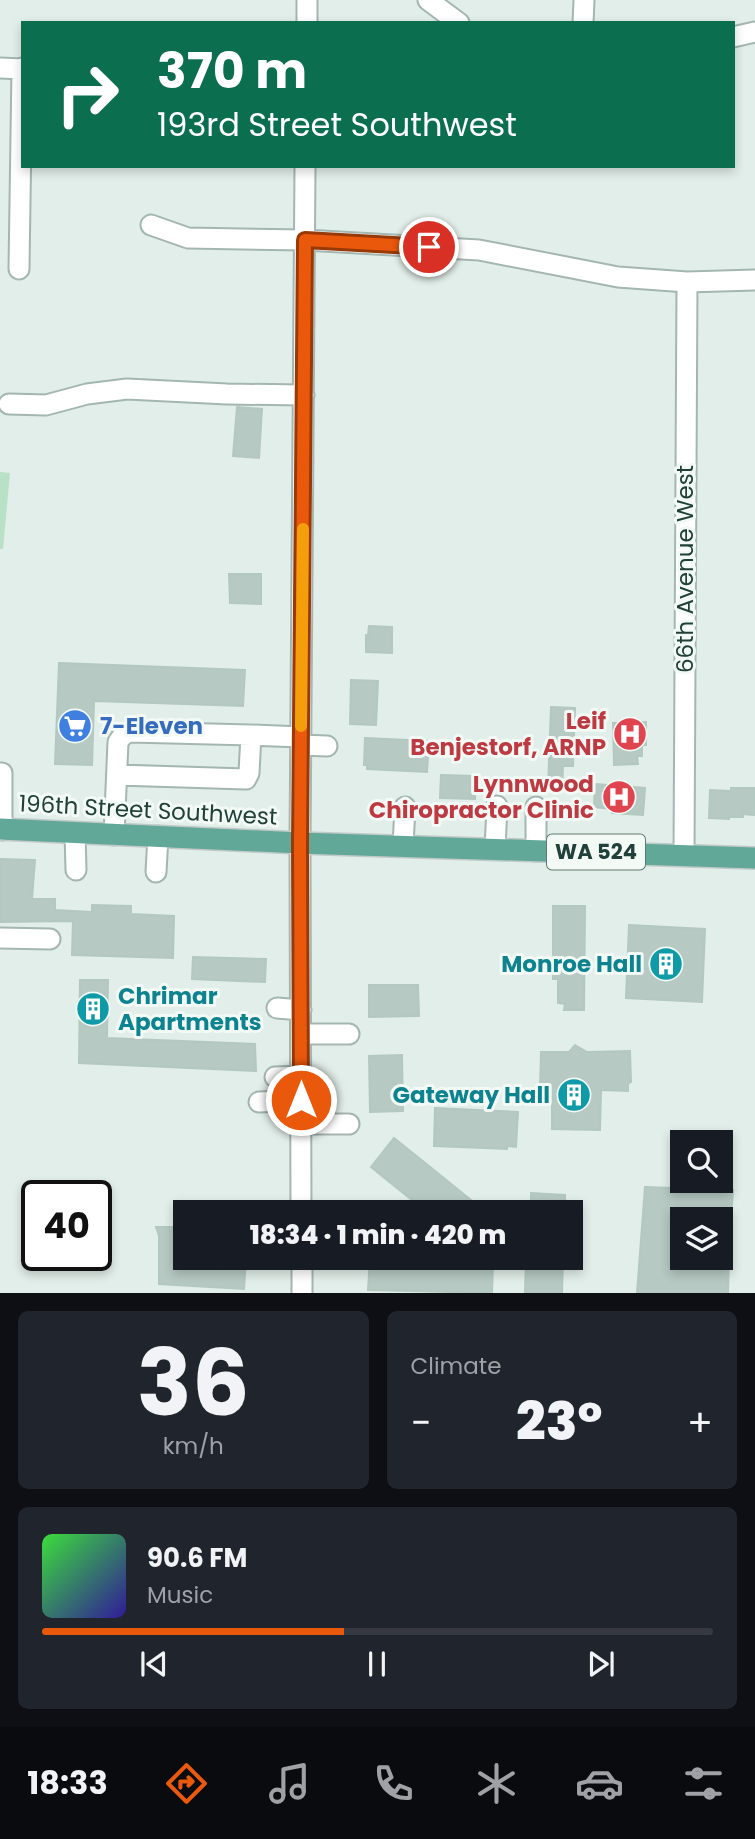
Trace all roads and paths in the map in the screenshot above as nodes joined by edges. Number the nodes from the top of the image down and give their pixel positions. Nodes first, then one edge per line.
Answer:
1 (307, 0) edge
2 (428, 0) edge
3 (584, 0) edge
4 (307, 21) edge
5 (456, 21) edge
6 (583, 21) edge
7 (755, 32) edge
8 (735, 37) edge
9 (0, 68) edge
10 (21, 69) edge
11 (21, 136) edge
12 (305, 168) edge
13 (151, 225) dead end
14 (305, 240) junction
15 (19, 269) dead end
16 (755, 280) edge
17 (687, 282) junction
18 (304, 395) junction
19 (9, 404) dead end
20 (251, 736) junction
21 (301, 741) junction
22 (327, 746) dead end
23 (0, 774) edge
24 (117, 775) junction
25 (497, 806) dead end
26 (405, 807) dead end
27 (536, 807) dead end
28 (1, 830) edge
29 (75, 833) junction
30 (114, 835) junction
31 (158, 836) junction
32 (300, 843) junction
33 (404, 846) junction
34 (495, 849) junction
35 (536, 851) junction
36 (684, 855) junction
37 (755, 858) edge
38 (76, 870) dead end
39 (156, 872) dead end
40 (0, 938) edge
41 (50, 939) dead end
42 (277, 1008) dead end
43 (301, 1010) junction
44 (301, 1034) junction
45 (349, 1034) dead end
46 (301, 1076) junction
47 (275, 1077) dead end
48 (301, 1100) junction
49 (259, 1102) dead end
50 (349, 1124) dead end
51 (301, 1125) junction
52 (302, 1200) edge
53 (302, 1270) edge
54 (302, 1293) edge

1 - 4 street
2 - 5 street
3 - 6 street
7 - 8 street
9 - 10 street
11 - 15 street
12 - 14 street
13 - 14 street
14 - 17 street
14 - 18 street
16 - 17 street
17 - 36 street, 66th Avenue West
18 - 19 street
18 - 21 street
20 - 21 street
20 - 24 street
20 - 24 street
21 - 22 street
21 - 32 street
23 - 28 street
24 - 30 street
25 - 34 street
26 - 33 street
27 - 35 street
28 - 29 main road, 196th Street Southwest / WA 524
29 - 30 main road, 196th Street Southwest / WA 524
29 - 38 street
30 - 31 main road, 196th Street Southwest / WA 524
31 - 32 main road, 196th Street Southwest / WA 524
31 - 39 street
32 - 33 main road, 196th Street Southwest / WA 524
32 - 43 street
33 - 34 main road, 196th Street Southwest / WA 524
34 - 35 main road, 196th Street Southwest / WA 524
35 - 36 main road, 196th Street Southwest / WA 524
36 - 37 main road, 196th Street Southwest / WA 524
40 - 41 street
42 - 43 street
43 - 44 street
44 - 45 street
44 - 46 street
46 - 47 street
46 - 48 street
48 - 49 street
48 - 51 street
50 - 51 street
51 - 52 street
53 - 54 street

